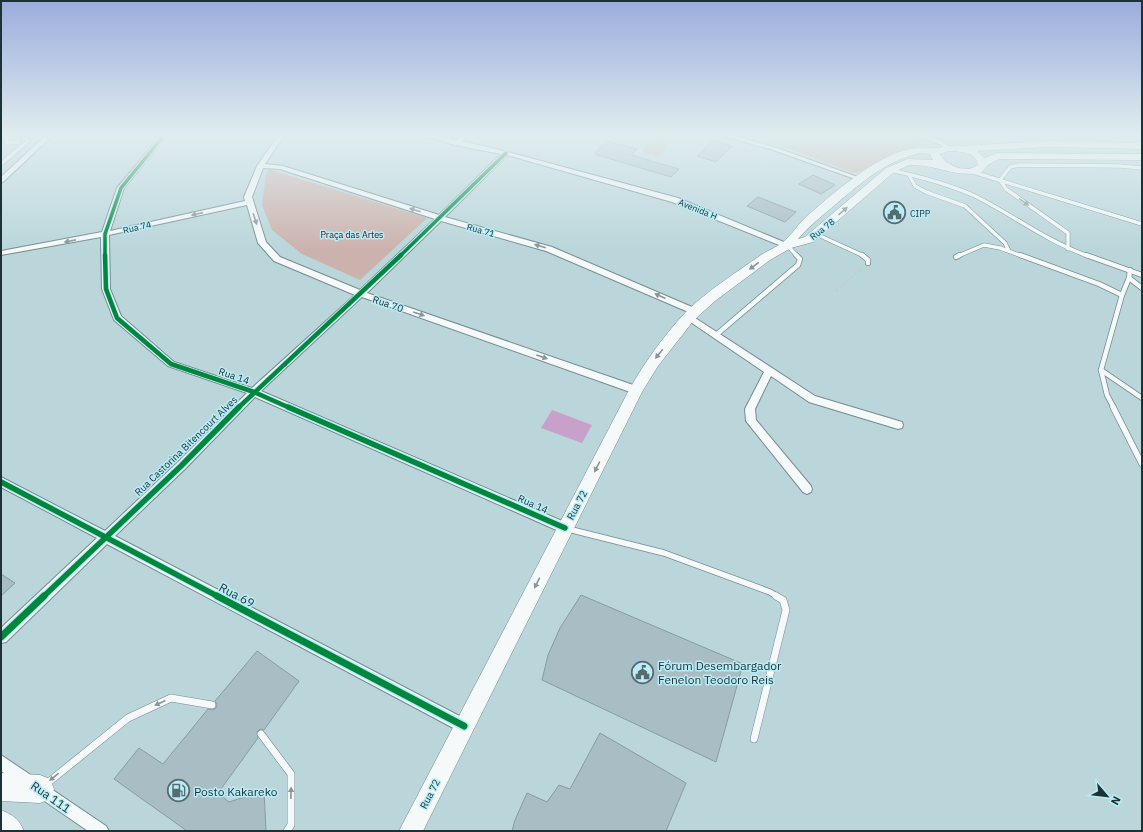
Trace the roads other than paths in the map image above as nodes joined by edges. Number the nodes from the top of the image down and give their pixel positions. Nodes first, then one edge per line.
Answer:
1 (8, 173) edge
2 (133, 173) edge
3 (257, 173) edge
4 (300, 173) edge
5 (486, 173) edge
6 (577, 173) edge
7 (842, 173) edge
8 (869, 173) edge
9 (887, 173) edge
10 (901, 173) edge
11 (976, 173) edge
12 (1006, 173) edge
13 (909, 175) junction
14 (860, 179) junction
15 (1, 180) edge
16 (1000, 180) junction
17 (249, 202) junction
18 (440, 218) junction
19 (1142, 224) edge
20 (104, 234) junction
21 (816, 234) junction
22 (787, 245) junction
23 (1068, 249) junction
24 (1009, 251) junction
25 (1, 253) edge
26 (956, 257) dead end
27 (868, 263) road end
28 (1130, 270) junction
29 (1142, 275) edge
30 (1129, 278) junction
31 (1142, 288) edge
32 (361, 294) junction
33 (1122, 294) junction
34 (692, 314) junction
35 (716, 335) junction
36 (1101, 370) junction
37 (769, 371) junction
38 (636, 390) junction
39 (254, 392) junction
40 (1142, 398) edge
41 (898, 425) dead end
42 (1142, 464) edge
43 (1, 482) edge
44 (807, 489) dead end
45 (565, 528) junction
46 (105, 537) junction
47 (1, 637) edge
48 (212, 705) dead end
49 (464, 726) junction
50 (261, 734) dead end
51 (754, 739) dead end
52 (1, 762) edge
53 (1, 787) edge
54 (40, 789) junction
55 (1, 825) edge
56 (10, 831) edge
57 (101, 831) edge
58 (287, 831) edge
59 (411, 831) edge

1 - 15 street
2 - 20 street, Rua 14
3 - 17 street
18 -> 4 street, Rua 71
5 - 18 street, Rua Castorina Bitencourt Alves
6 - 22 street, Avenida H
7 - 14 street
8 - 14 main road, Rua 78
21 -> 9 main road, Rua 78
10 - 13 lane
11 - 16 lane
12 - 16 lane
13 - 23 lane
13 - 24 lane
14 - 22 main road, Rua 78
16 - 19 lane
16 -> 23 lane
17 -> 20 street, Rua 74
17 -> 32 street, Rua 70
18 - 32 street, Rua Castorina Bitencourt Alves
34 -> 18 street, Rua 71
20 -> 25 street, Rua 74
20 - 39 street, Rua 14
21 - 22 main road, Rua 78
21 - 27 lane
22 -> 34 main road, Rua 72
22 - 35 lane
23 - 28 lane
24 - 26 lane
24 - 33 lane
28 - 29 lane
28 - 30 lane
30 - 31 lane
30 - 33 lane
32 -> 38 street, Rua 70
32 - 39 street, Rua Castorina Bitencourt Alves
33 - 36 lane
34 - 35 street, Rua 71
34 -> 38 main road, Rua 72
35 - 37 street, Rua 71
36 - 40 lane
36 - 42 lane
37 - 41 street, Rua 71
37 - 44 street
38 -> 45 main road, Rua 72
39 - 45 street, Rua 14
39 - 46 street, Rua Castorina Bitencourt Alves
43 - 46 street, Rua 69
45 -> 49 main road, Rua 72
45 - 51 lane
46 - 47 street, Rua Castorina Bitencourt Alves
46 - 49 street, Rua 69
48 -> 54 lane
49 - 59 main road, Rua 72
58 -> 50 lane
52 - 54 street, Rua 111
53 - 54 highway
54 - 57 street, Rua 111
55 - 56 highway

